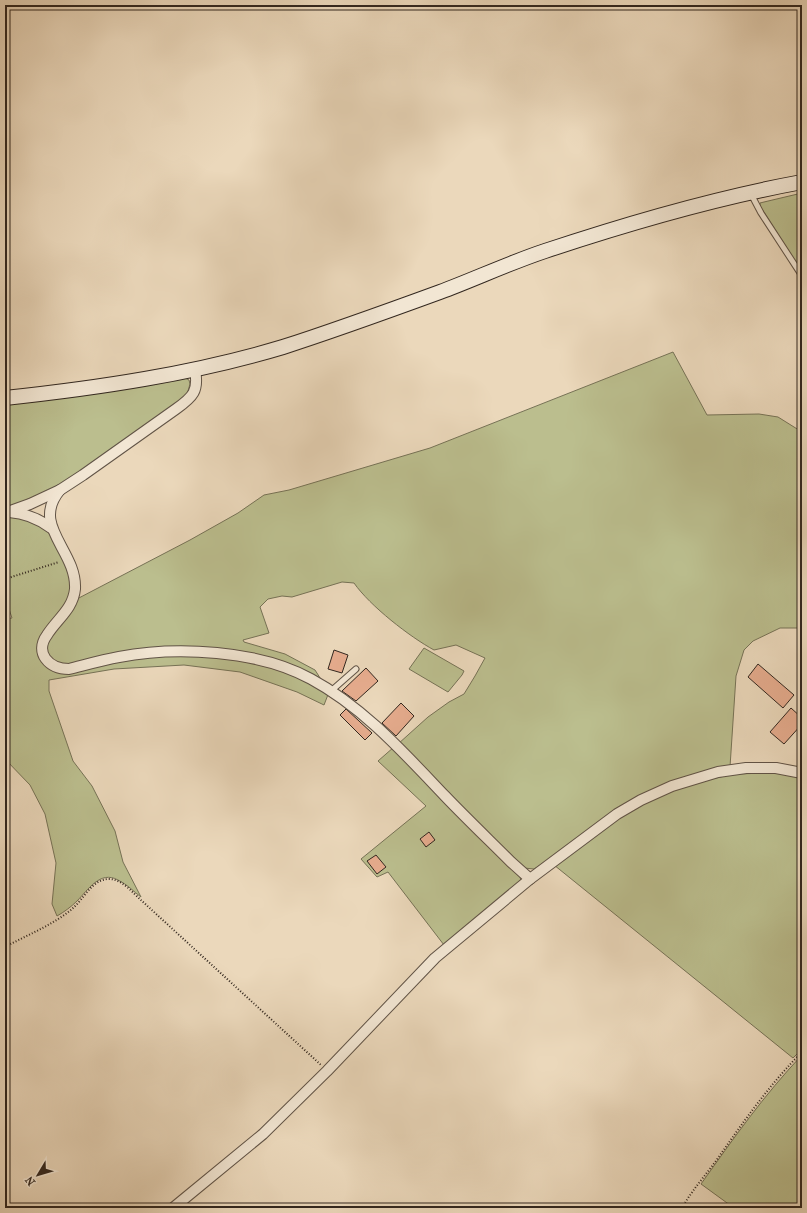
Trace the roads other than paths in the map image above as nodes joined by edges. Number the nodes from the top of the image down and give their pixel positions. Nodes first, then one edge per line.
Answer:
1 (802, 182) edge
2 (750, 193) junction
3 (802, 276) edge
4 (195, 370) junction
5 (5, 398) edge
6 (60, 490) junction
7 (6, 512) edge
8 (51, 528) junction
9 (356, 669) dead end
10 (331, 691) junction
11 (802, 773) edge
12 (530, 879) junction
13 (172, 1208) edge

1 - 2 street
2 - 3 lane
2 - 4 street
4 - 5 street
4 - 6 street
6 - 7 street
6 - 8 street
7 - 8 street
8 - 10 street
9 - 10 lane
10 - 12 street
11 - 12 street
12 - 13 street

